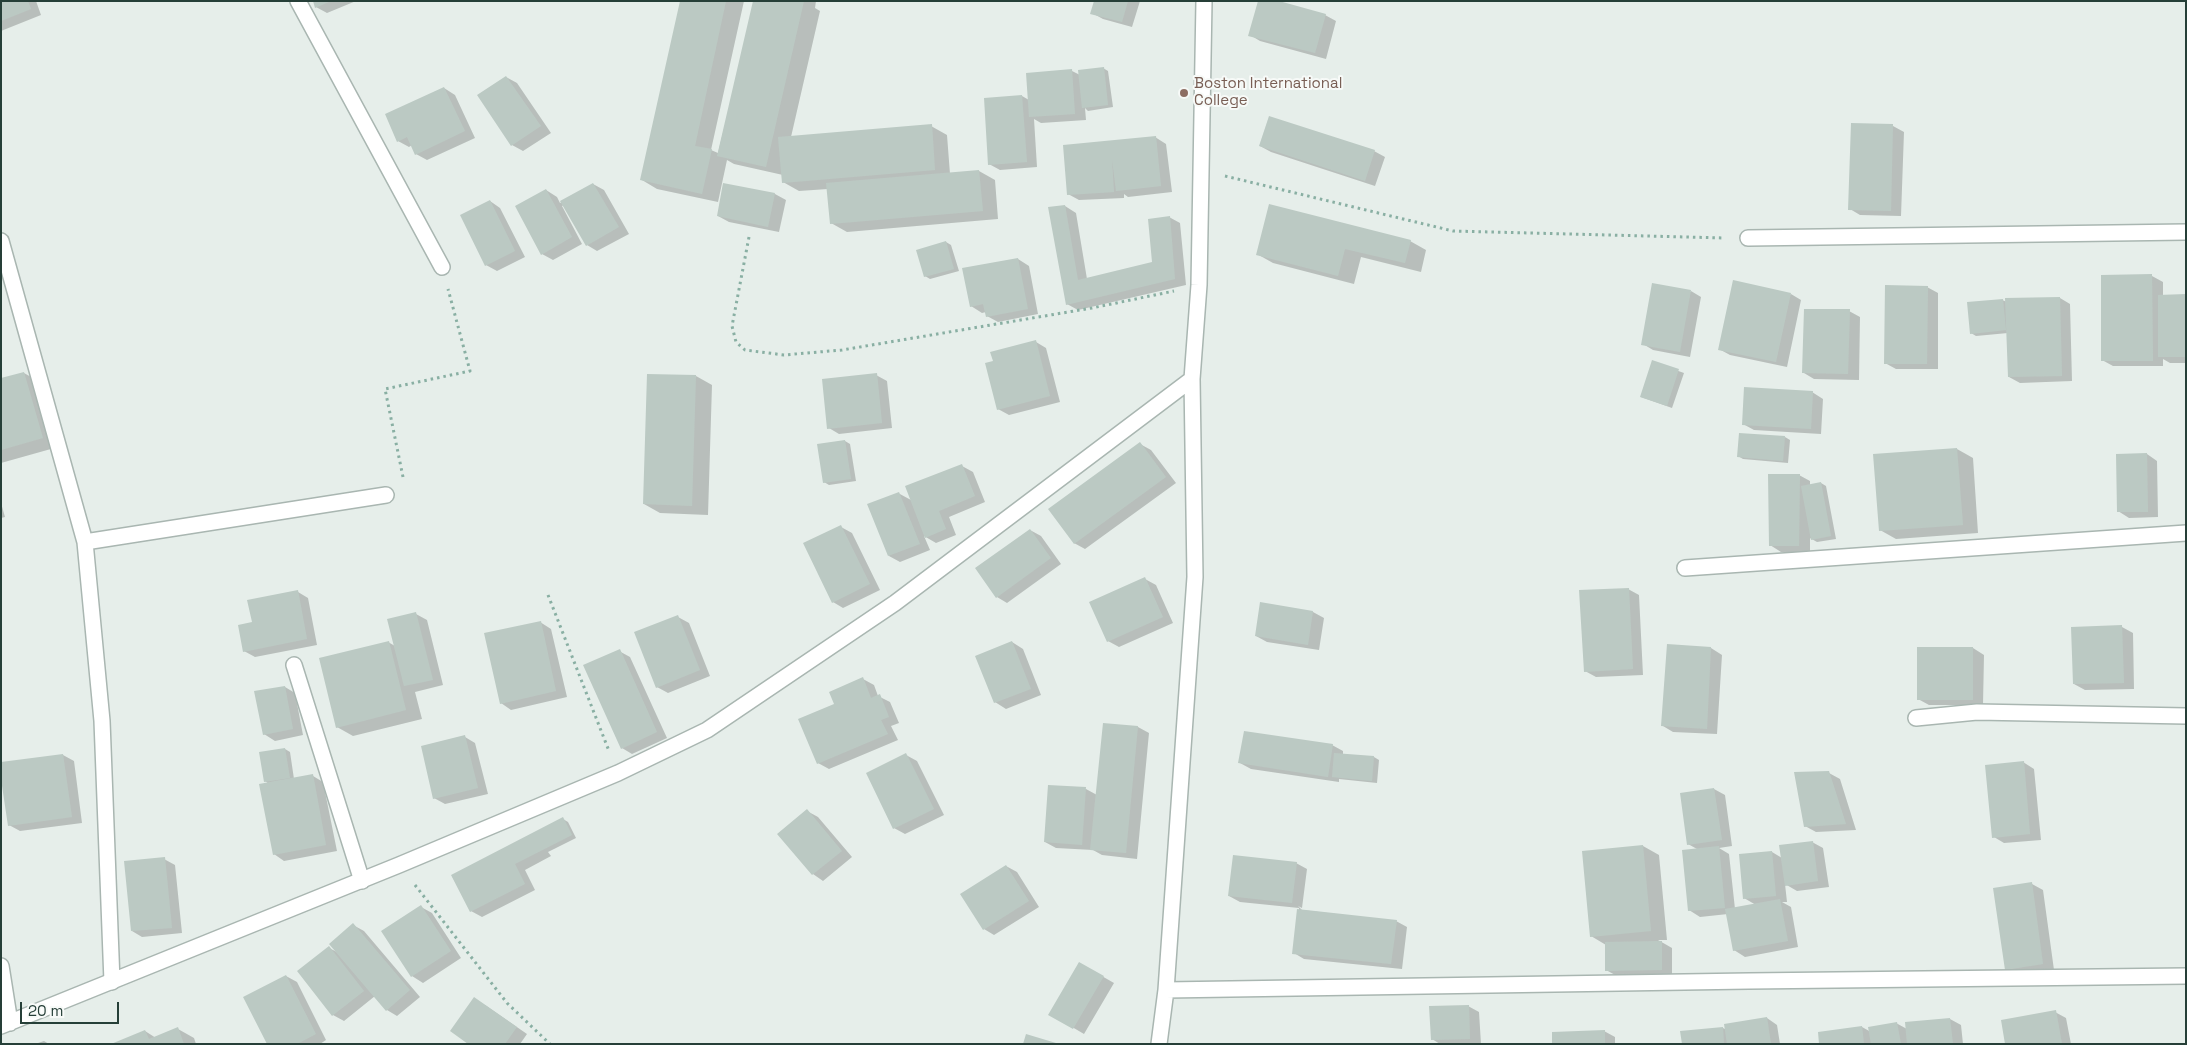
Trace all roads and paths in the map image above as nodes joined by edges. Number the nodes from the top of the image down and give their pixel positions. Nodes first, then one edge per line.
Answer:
1 (298, 1) edge
2 (1204, 1) edge
3 (1202, 170) junction
4 (2186, 232) edge
5 (749, 237) dead end
6 (1748, 238) joint
7 (1, 241) edge
8 (442, 267) joint
9 (1199, 285) junction
10 (1192, 379) junction
11 (386, 495) joint
12 (2186, 533) edge
13 (85, 542) junction
14 (1685, 568) dead end
15 (548, 595) dead end
16 (294, 665) dead end
17 (2186, 716) edge
18 (1916, 718) dead end
19 (618, 773) junction
20 (399, 865) junction
21 (362, 880) junction
22 (1, 966) edge
23 (2186, 976) edge
24 (112, 982) junction
25 (1166, 990) junction
26 (5, 1025) edge
27 (550, 1044) edge
28 (1159, 1044) edge

1 - 8 street
2 - 3 street
3 - 6 path
3 - 9 street
4 - 6 street
5 - 9 path
7 - 13 street
8 - 11 path
9 - 10 street
10 - 19 street
10 - 25 street
11 - 13 street
12 - 14 street
13 - 24 street
15 - 19 path
16 - 21 street
17 - 18 street
19 - 20 street
20 - 21 street
20 - 27 path
21 - 24 street
22 - 26 street
23 - 25 street
24 - 26 street
25 - 28 street

